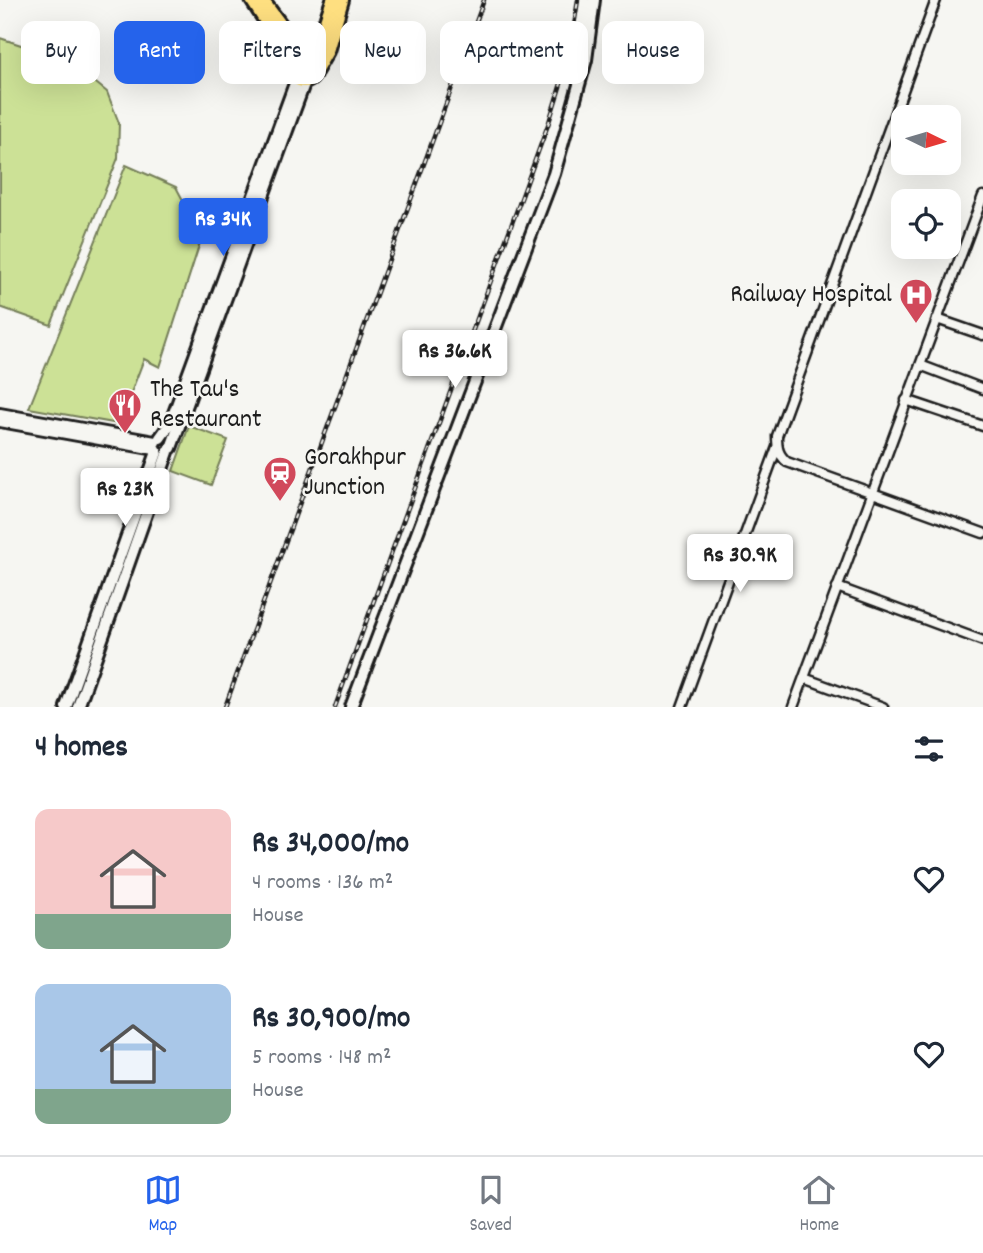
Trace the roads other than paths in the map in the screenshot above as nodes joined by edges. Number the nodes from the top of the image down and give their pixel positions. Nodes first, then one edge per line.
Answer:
1 (252, 0) edge
2 (262, 0) edge
3 (333, 0) edge
4 (342, 0) edge
5 (584, 0) edge
6 (594, 0) edge
7 (936, 0) edge
8 (266, 21) edge
9 (278, 21) edge
10 (326, 21) edge
11 (582, 21) edge
12 (588, 45) edge
13 (326, 52) edge
14 (295, 84) edge
15 (578, 84) edge
16 (983, 196) edge
17 (937, 319) junction
18 (983, 335) edge
19 (920, 365) junction
20 (983, 389) edge
21 (906, 400) junction
22 (0, 414) edge
23 (0, 421) edge
24 (983, 426) edge
25 (161, 447) junction
26 (777, 447) junction
27 (872, 492) junction
28 (983, 533) edge
29 (837, 587) junction
30 (983, 641) edge
31 (804, 678) junction
32 (66, 707) edge
33 (78, 707) edge
34 (351, 707) edge
35 (682, 707) edge
36 (793, 707) edge
37 (883, 707) edge

1 - 8 main road
2 - 9 main road
3 - 10 main road
4 - 13 main road
5 - 11 street
6 - 12 street
7 - 26 street
14 - 25 street
15 - 34 street
16 - 17 street
17 - 18 street
17 - 19 street
19 - 20 street
19 - 21 street
21 - 24 street
21 - 27 street
22 - 25 street
23 - 25 street
25 - 32 street
25 - 33 street
26 - 27 street
26 - 35 street
27 - 28 street
27 - 29 street
29 - 30 street
29 - 31 street
31 - 36 street
31 - 37 street

